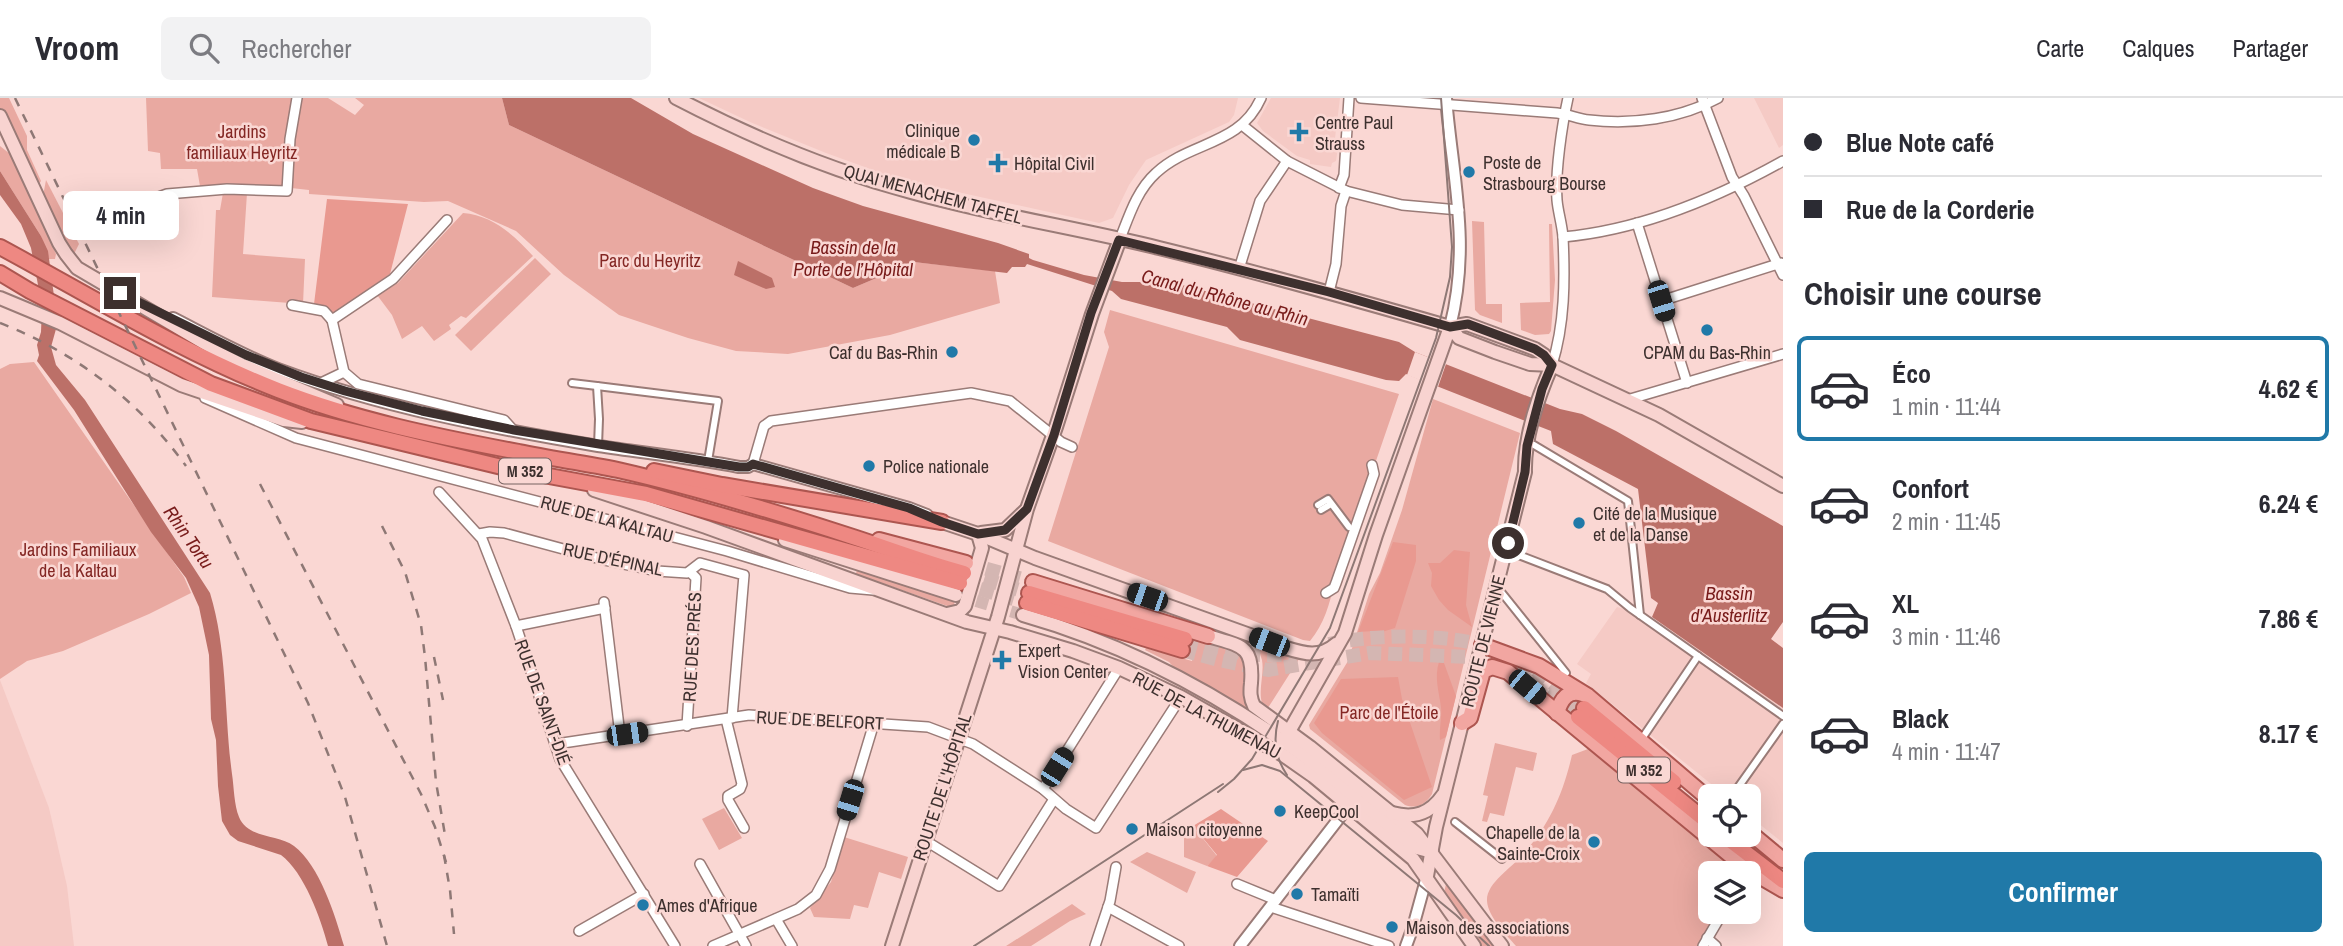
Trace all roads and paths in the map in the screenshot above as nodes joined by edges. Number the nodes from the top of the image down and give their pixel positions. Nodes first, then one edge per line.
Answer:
1 (298, 98) edge
2 (676, 98) edge
3 (1261, 98) edge
4 (1349, 98) edge
5 (1361, 98) edge
6 (1568, 98) edge
7 (1718, 98) edge
8 (1446, 101) edge
9 (1703, 102) edge
10 (1564, 114) junction
11 (0, 116) edge
12 (1242, 125) junction
13 (0, 135) edge
14 (15, 153) junction
15 (1287, 161) junction
16 (1783, 161) edge
17 (1738, 186) junction
18 (1343, 189) junction
19 (123, 210) dead end
20 (1459, 210) junction
21 (447, 220) dead end
22 (1637, 223) junction
23 (1563, 237) junction
24 (1119, 240) junction
25 (0, 247) edge
26 (1781, 263) edge
27 (1239, 269) junction
28 (0, 273) edge
29 (1783, 275) edge
30 (1329, 292) junction
31 (0, 298) edge
32 (1661, 301) junction
33 (136, 302) junction
34 (292, 305) dead end
35 (332, 320) junction
36 (1450, 327) junction
37 (1783, 354) edge
38 (1552, 365) junction
39 (344, 372) junction
40 (321, 383) junction
41 (572, 383) dead end
42 (1687, 383) junction
43 (180, 386) junction
44 (597, 386) junction
45 (234, 394) junction
46 (1627, 400) junction
47 (363, 417) junction
48 (302, 422) junction
49 (514, 430) junction
50 (1054, 435) junction
51 (1534, 445) dead end
52 (598, 446) junction
53 (1072, 447) dead end
54 (708, 461) junction
55 (753, 464) junction
56 (1372, 465) dead end
57 (618, 470) junction
58 (1783, 486) edge
59 (594, 490) junction
60 (439, 492) dead end
61 (1319, 507) dead end
62 (1027, 509) junction
63 (942, 522) junction
64 (1349, 527) dead end
65 (479, 534) junction
66 (978, 534) junction
67 (1018, 549) junction
68 (1516, 554) dead end
69 (690, 572) junction
70 (961, 579) junction
71 (878, 590) junction
72 (1330, 590) dead end
73 (1502, 593) dead end
74 (1028, 599) junction
75 (947, 614) junction
76 (1640, 615) junction
77 (516, 626) junction
78 (994, 629) junction
79 (1236, 631) junction
80 (1208, 636) joint
81 (1344, 636) junction
82 (1184, 645) tunnel mouth
83 (1482, 645) junction
84 (1698, 656) junction
85 (1119, 668) junction
86 (1566, 673) dead end
87 (1181, 697) junction
88 (1583, 707) junction
89 (1260, 711) junction
90 (1557, 713) junction
91 (1783, 716) edge
92 (729, 718) junction
93 (874, 723) junction
94 (1462, 723) junction
95 (1783, 724) edge
96 (687, 726) junction
97 (620, 735) junction
98 (959, 737) junction
99 (1641, 740) junction
100 (1285, 743) junction
101 (556, 744) junction
102 (1740, 784) edge
103 (1043, 789) junction
104 (1698, 790) edge
105 (1445, 792) junction
106 (1054, 799) junction
107 (1358, 802) junction
108 (1698, 802) edge
109 (1390, 812) junction
110 (1698, 813) edge
111 (1455, 821) dead end
112 (744, 828) dead end
113 (926, 841) junction
114 (1761, 842) edge
115 (1739, 847) edge
116 (1754, 847) edge
117 (1432, 852) junction
118 (1502, 859) dead end
119 (1783, 860) edge
120 (1734, 861) edge
121 (700, 863) dead end
122 (1116, 867) dead end
123 (1783, 869) edge
124 (1427, 876) junction
125 (1761, 879) edge
126 (1783, 881) edge
127 (1237, 884) dead end
128 (1783, 890) edge
129 (644, 894) junction
130 (1274, 903) junction
131 (1108, 907) junction
132 (776, 919) junction
133 (1716, 924) edge
134 (579, 931) dead end
135 (739, 934) junction
136 (1705, 942) edge
137 (672, 945) edge
138 (713, 946) edge
139 (746, 946) edge
140 (792, 946) edge
141 (892, 946) edge
142 (1095, 946) edge
143 (1179, 946) edge
144 (1240, 946) edge
145 (1389, 946) edge
146 (1406, 946) edge
147 (1474, 946) edge
148 (1502, 946) edge
149 (1716, 946) edge

1 - 19 street
2 - 24 main road, QUAI MENACHEM TAFFEL
3 - 12 street
4 - 18 street
5 - 8 street
6 - 10 street
7 - 9 street
8 - 10 street
8 - 20 street
9 - 10 street
9 - 17 street
10 - 23 street
11 - 14 main road
12 - 15 street
12 - 24 street
13 - 14 main road
14 - 33 main road
15 - 18 street
15 - 27 street
16 - 17 street
17 - 22 street
17 - 26 street
18 - 20 street
18 - 30 street
20 - 36 street
21 - 35 street
22 - 23 street
22 - 32 street
23 - 38 street
24 - 27 main road, QUAI MENACHEM TAFFEL
24 - 50 main road
25 - 47 highway, M 352
26 - 29 street
26 - 32 street
27 - 30 main road, QUAI MENACHEM TAFFEL
28 - 45 highway, M 352
30 - 36 main road, QUAI MENACHEM TAFFEL
31 - 43 main road
32 - 42 street
33 - 40 street
33 - 47 main road
34 - 35 street
35 - 39 street
36 - 38 main road, QUAI MENACHEM TAFFEL
36 - 81 main road
37 - 42 street
38 - 46 main road, QUAI MENACHEM TAFFEL
38 - 83 main road, ROUTE DE VIENNE
39 - 40 street
39 - 49 street
40 - 49 street
41 - 44 street
42 - 46 street
43 - 48 main road
43 - 71 street, RUE DE LA KALTAU
44 - 52 street
44 - 54 street
45 - 48 main road
45 - 70 highway, M 352
46 - 58 main road, QUAI MENACHEM TAFFEL
47 - 57 highway, M 352
48 - 59 main road
49 - 52 street
50 - 53 street
50 - 55 street
50 - 62 main road
51 - 76 street
52 - 54 street
54 - 55 street
55 - 63 street
56 - 72 street
57 - 63 highway
57 - 70 highway, M 352
59 - 70 main road
59 - 71 main road, RUE DE LA THUMENAU
60 - 65 street, RUE DE SAINT-DIÉ
61 - 64 street
62 - 66 main road
62 - 67 main road
63 - 66 main road
65 - 69 street, RUE D'ÉPINAL
65 - 77 street, RUE DE SAINT-DIÉ
66 - 67 main road
66 - 75 main road
67 - 78 main road, ROUTE DE L'HÔPITAL
67 - 79 main road
68 - 76 street
69 - 92 street, RUE D'ÉPINAL
69 - 96 street, RUE DES PRÉS
71 - 75 main road, RUE DE LA THUMENAU
73 - 86 street
74 - 80 main road
74 - 82 highway
74 - 100 main road
75 - 78 main road, RUE DE LA THUMENAU
76 - 84 street
77 - 97 street
77 - 101 street, RUE DE SAINT-DIÉ
78 - 85 main road, RUE DE LA THUMENAU
78 - 98 main road, ROUTE DE L'HÔPITAL
79 - 81 main road
79 - 89 main road
80 - 89 main road
81 - 100 main road
83 - 88 main road
83 - 94 main road, ROUTE DE VIENNE
84 - 91 street
84 - 99 street
85 - 87 main road, RUE DE LA THUMENAU
85 - 103 street
87 - 100 main road, RUE DE LA THUMENAU
87 - 106 street, RUE DE BELFORT
88 - 90 main road
88 - 99 main road
88 - 108 highway, M 352
88 - 110 highway, M 352
89 - 100 main road
90 - 94 main road
90 - 120 main road
92 - 93 street, RUE DE BELFORT
92 - 96 street, RUE DE BELFORT
92 - 112 street
93 - 98 street, RUE DE BELFORT
93 - 132 street
94 - 105 main road, ROUTE DE VIENNE
95 - 102 street
96 - 97 street, RUE DE BELFORT
97 - 101 street, RUE DE BELFORT
98 - 103 street, RUE DE BELFORT
98 - 113 main road, ROUTE DE L'HÔPITAL
99 - 104 main road
100 - 107 main road
100 - 107 main road, RUE DE LA THUMENAU
101 - 129 street, RUE DE SAINT-DIÉ
103 - 106 street, RUE DE BELFORT
105 - 109 main road
105 - 117 main road, ROUTE DE VIENNE
106 - 113 street
107 - 109 main road
107 - 117 main road
107 - 124 main road
107 - 130 street
109 - 117 main road
111 - 118 street
113 - 141 main road, ROUTE DE L'HÔPITAL
114 - 119 main road
115 - 126 highway
116 - 123 highway
117 - 124 main road, ROUTE DE VIENNE
117 - 148 main road
121 - 135 street
122 - 131 street
124 - 146 street
124 - 147 main road
125 - 128 main road
127 - 130 street
129 - 134 street
129 - 137 street, RUE DE SAINT-DIÉ
130 - 144 street
130 - 145 street
131 - 142 street
131 - 143 street
132 - 135 street
132 - 140 street
133 - 136 street
135 - 138 street
135 - 139 street
136 - 149 street

